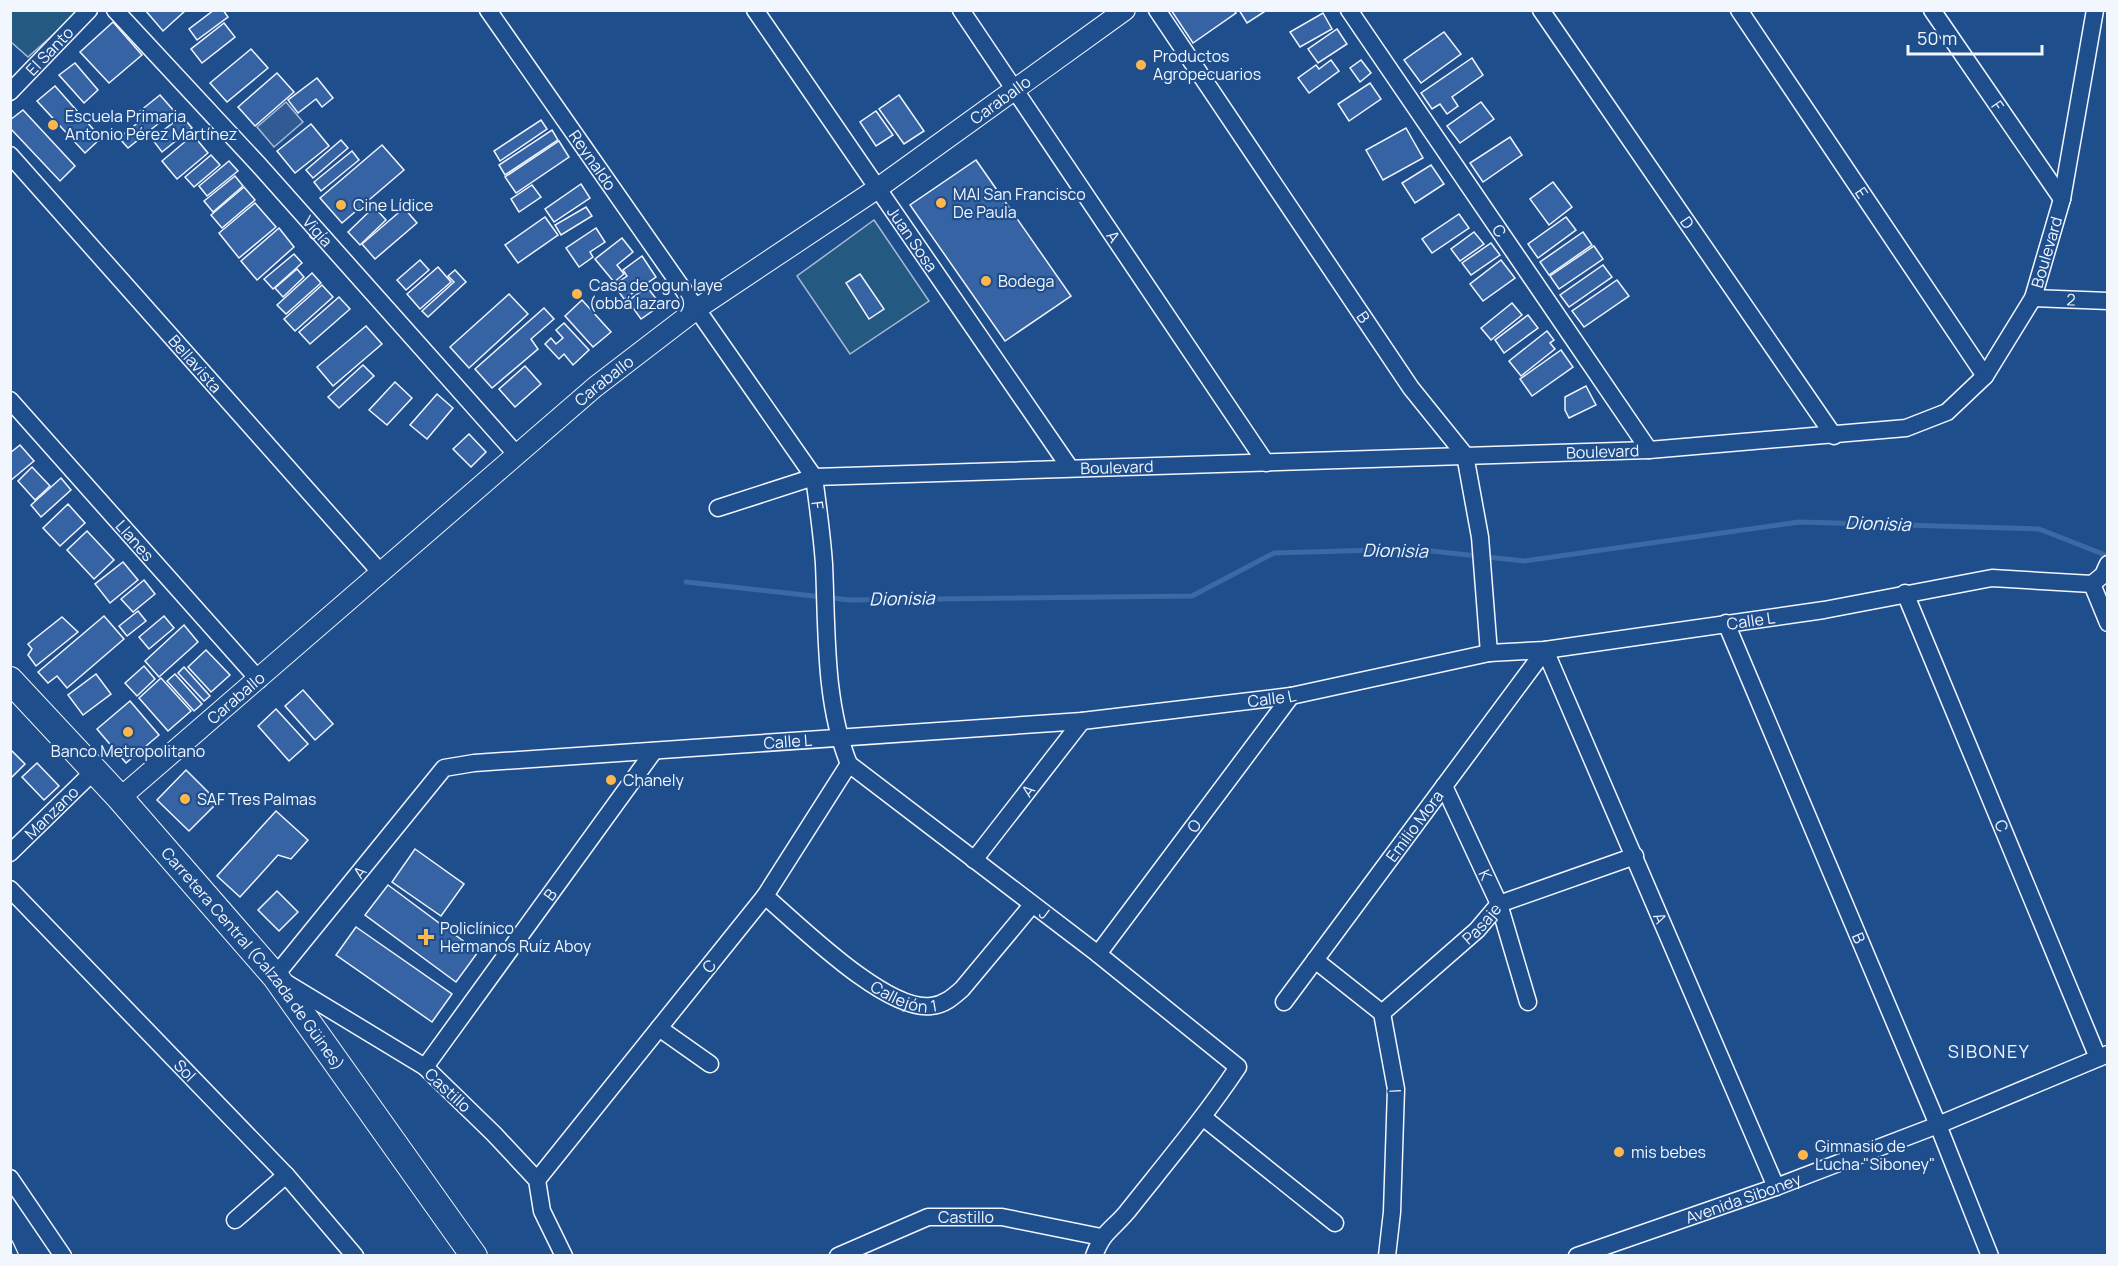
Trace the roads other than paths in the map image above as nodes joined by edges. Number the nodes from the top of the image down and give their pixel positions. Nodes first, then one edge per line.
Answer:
1 (89, 10) edge
2 (115, 10) edge
3 (488, 10) edge
4 (755, 10) edge
5 (961, 10) edge
6 (1125, 10) edge
7 (1157, 10) edge
8 (1349, 10) edge
9 (1541, 10) edge
10 (1739, 10) edge
11 (1932, 10) edge
12 (2095, 10) edge
13 (1014, 88) junction
14 (10, 92) edge
15 (10, 155) edge
16 (878, 188) junction
17 (2062, 199) junction
18 (2032, 298) junction
19 (2108, 301) edge
20 (698, 308) junction
21 (1985, 376) junction
22 (10, 400) edge
23 (1833, 436) junction
24 (1649, 450) junction
25 (517, 455) junction
26 (1465, 455) junction
27 (1266, 463) junction
28 (1070, 468) junction
29 (814, 477) junction
30 (718, 508) dead end
31 (381, 573) junction
32 (2101, 574) edge
33 (1905, 593) junction
34 (1726, 623) junction
35 (2108, 623) edge
36 (1545, 650) junction
37 (1489, 653) junction
38 (10, 680) edge
39 (260, 680) junction
40 (1291, 696) junction
41 (1082, 720) junction
42 (838, 738) junction
43 (654, 751) junction
44 (849, 764) junction
45 (444, 768) joint
46 (94, 771) junction
47 (1444, 786) junction
48 (120, 798) junction
49 (10, 853) edge
50 (1635, 856) junction
51 (974, 860) junction
52 (10, 889) edge
53 (765, 896) junction
54 (1498, 904) junction
55 (1032, 905) junction
56 (1098, 954) junction
57 (1315, 960) junction
58 (275, 976) junction
59 (1284, 1002) dead end
60 (1528, 1002) dead end
61 (1382, 1013) junction
62 (659, 1028) junction
63 (2103, 1056) edge
64 (710, 1064) dead end
65 (425, 1067) junction
66 (1204, 1118) junction
67 (1938, 1125) junction
68 (286, 1175) junction
69 (10, 1178) edge
70 (537, 1180) junction
71 (1776, 1187) junction
72 (235, 1220) dead end
73 (1335, 1223) dead end
74 (1101, 1237) junction
75 (1586, 1254) edge
76 (63, 1256) edge
77 (355, 1256) edge
78 (474, 1256) edge
79 (564, 1256) edge
80 (838, 1256) edge
81 (1094, 1256) edge
82 (1387, 1256) edge
83 (1990, 1256) edge

1 - 14 street, El Santo
2 - 25 street, Vigía
3 - 20 street, Reynaldo
4 - 16 street, Juan Sosa
5 - 13 street, A
6 - 13 street, Caraballo
7 - 26 street, B
8 - 24 street, C
9 - 23 street, D
10 - 21 street, E
11 - 17 street, F
12 - 17 street, Boulevard
13 - 16 street, Caraballo
13 - 27 street, A
15 - 31 street, Bellavista
16 - 20 street, Caraballo
16 - 28 street, Juan Sosa
17 - 18 street, Boulevard
18 - 19 street, 2
18 - 21 street, Boulevard
20 - 25 street, Caraballo
20 - 29 street, F
21 - 23 street, Boulevard
22 - 39 street, Llanes
23 - 24 street, Boulevard
24 - 26 street, Boulevard
25 - 31 street, Caraballo
26 - 27 street, Boulevard
26 - 37 street, B
27 - 28 street, Boulevard
28 - 29 street, Boulevard
29 - 30 street, Boulevard
29 - 42 street, F
31 - 39 street, Caraballo
32 - 33 street, Calle L
32 - 35 street
33 - 34 street, Calle L
33 - 63 street, C
34 - 36 street, Calle L
34 - 67 street, B
36 - 37 street, Calle L
36 - 47 street, Emilio Mora
36 - 50 street, A
37 - 40 street, Calle L
38 - 46 main road, Carretera Central (Calzada de Güines)
39 - 48 street, Caraballo
40 - 41 street, Calle L
40 - 56 street, O
41 - 42 street, Calle L
41 - 51 street, A
42 - 43 street, Calle L
42 - 44 street
43 - 45 street, Calle L
43 - 65 street, B
44 - 51 street, J
44 - 53 street, C
45 - 58 street, A
46 - 48 main road, Carretera Central (Calzada de Güines)
46 - 49 street, Manzano
47 - 54 street, K
47 - 57 street, Emilio Mora
48 - 58 main road, Carretera Central (Calzada de Güines)
50 - 54 street, Pasaje
50 - 71 street, A
51 - 55 street, J
52 - 68 street, Sol
53 - 55 street, Callejón 1
53 - 62 street, C
54 - 60 street, K
54 - 61 street, Pasaje
55 - 56 street, J
56 - 66 street, J
57 - 59 street, Emilio Mora
57 - 61 street
58 - 65 street, Castillo
58 - 78 main road, Carretera Central (Calzada de Güines)
61 - 82 street, I
62 - 64 street
62 - 70 street, C
63 - 67 street, Avenida Siboney
65 - 70 street, Castillo
66 - 73 street
66 - 74 street
67 - 71 street, Avenida Siboney
67 - 83 street, B
68 - 72 street
68 - 77 street, Sol
69 - 76 street
70 - 79 street
71 - 75 street, Avenida Siboney
74 - 80 street, Castillo
74 - 81 street

